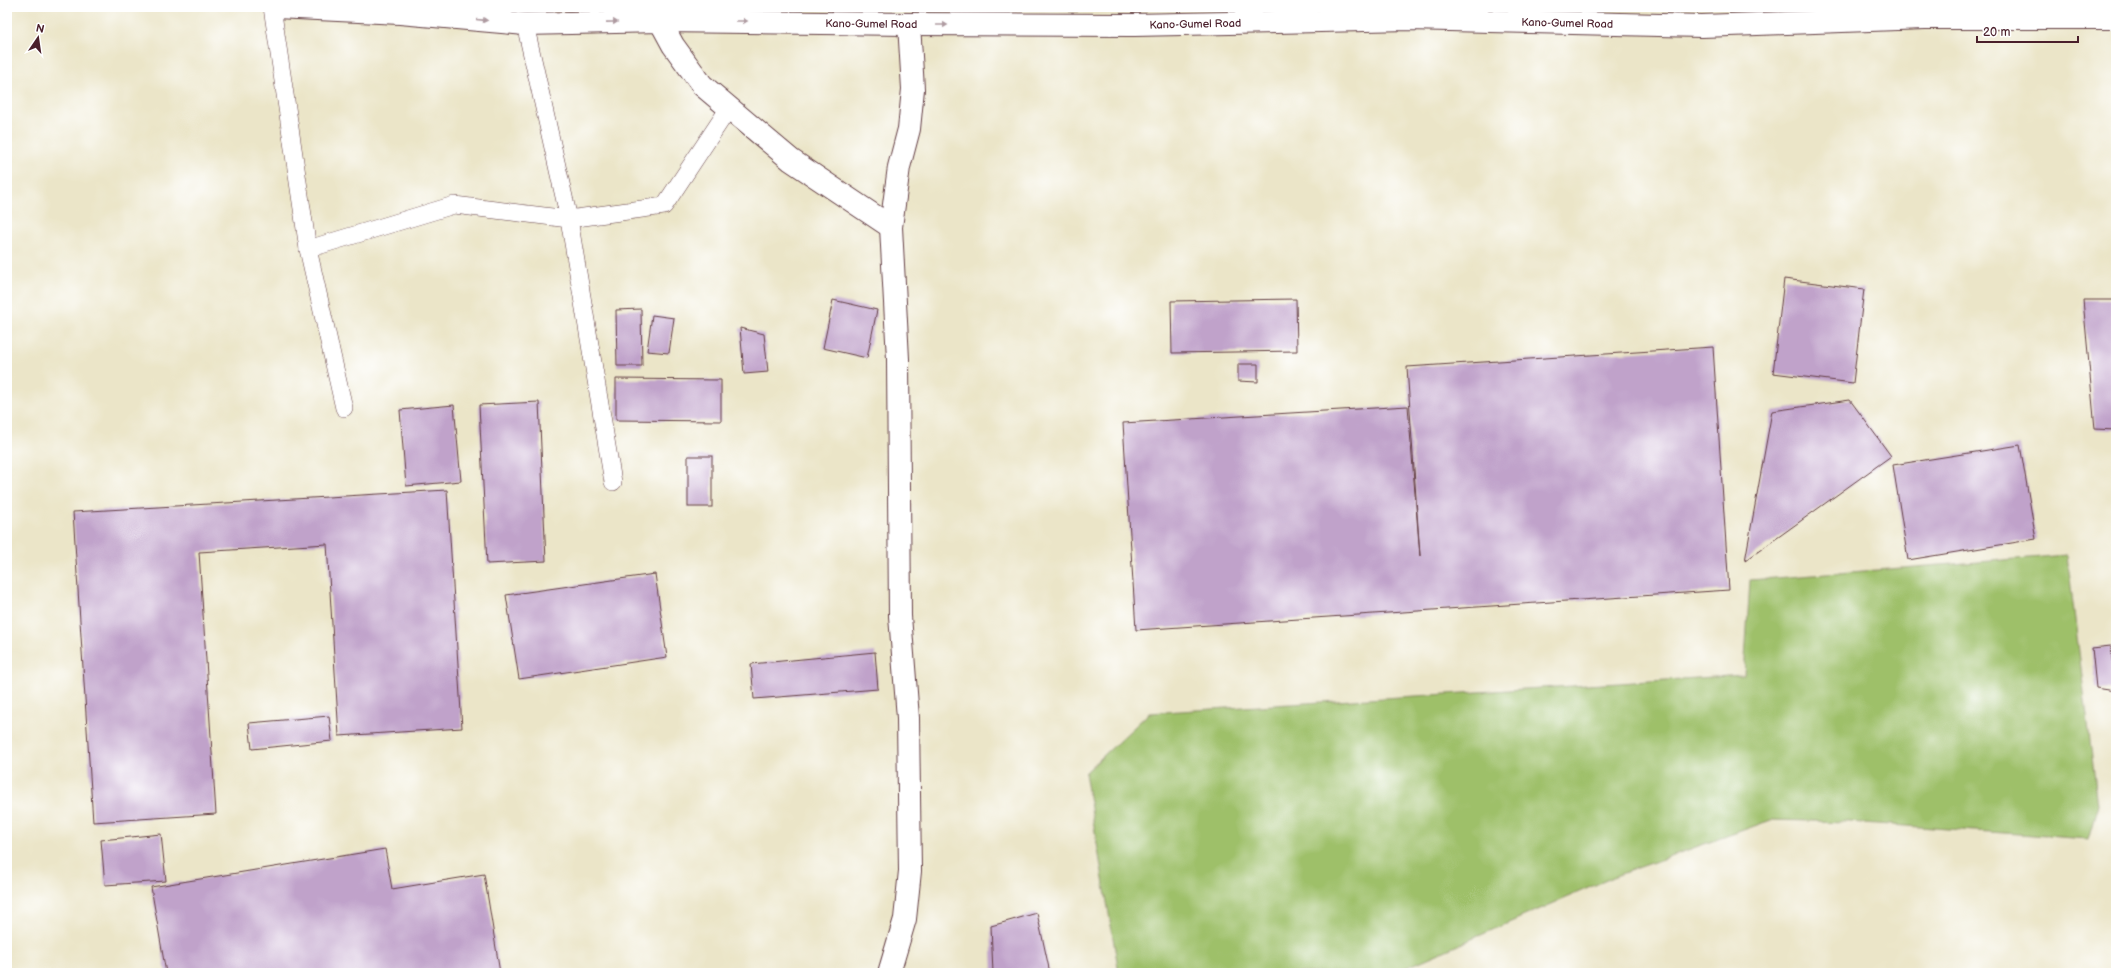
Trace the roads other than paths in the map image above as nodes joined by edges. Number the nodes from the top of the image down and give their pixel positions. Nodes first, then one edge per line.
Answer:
1 (272, 7) edge
2 (276, 7) edge
3 (1134, 16) edge
4 (2116, 18) edge
5 (660, 21) junction
6 (525, 24) junction
7 (909, 24) junction
8 (729, 108) junction
9 (569, 219) junction
10 (891, 227) junction
11 (308, 249) junction
12 (344, 408) dead end
13 (613, 482) dead end
14 (889, 973) edge

1 - 11 lane
2 -> 6 main road, Kano-Gumel Road
3 - 4 main road, Kano-Gumel Road
7 -> 3 main road, Kano-Gumel Road
6 -> 5 main road, Kano-Gumel Road
5 -> 7 main road, Kano-Gumel Road
5 - 8 main road
6 - 9 lane
7 - 10 main road
8 - 9 lane
8 - 10 main road
9 - 11 lane
9 - 13 lane
10 - 14 main road
11 - 12 lane

